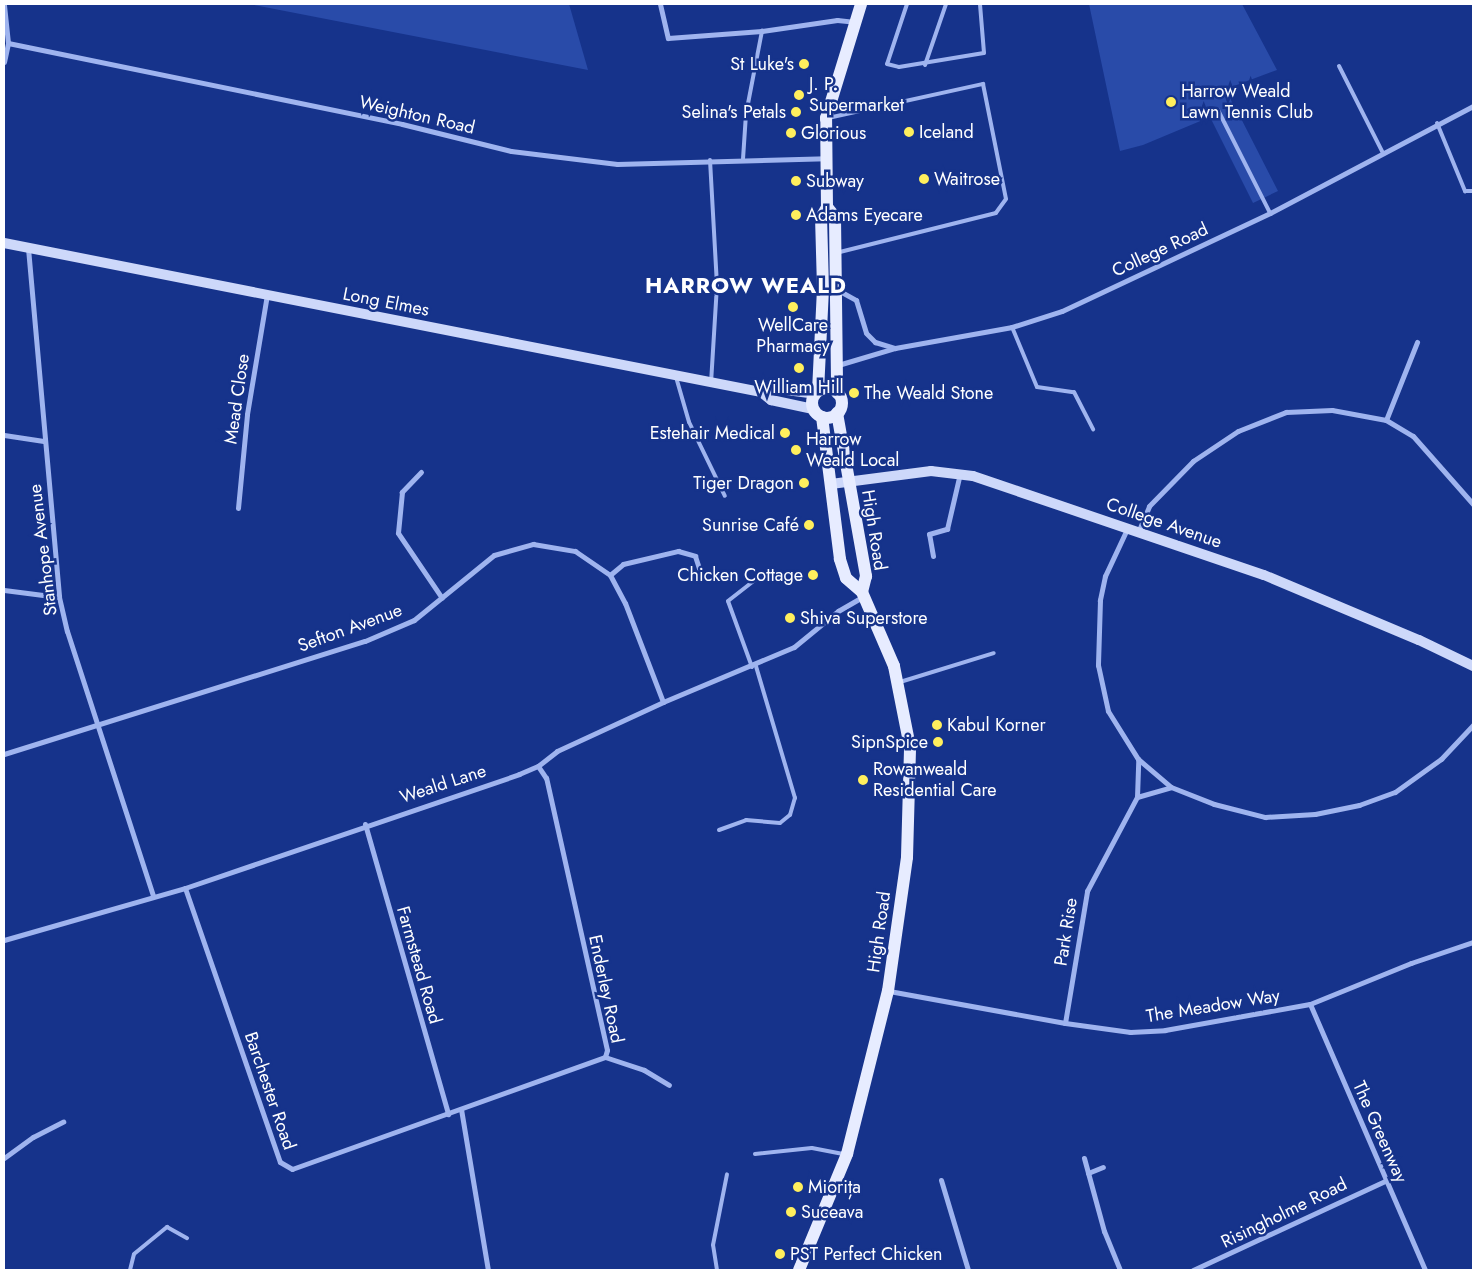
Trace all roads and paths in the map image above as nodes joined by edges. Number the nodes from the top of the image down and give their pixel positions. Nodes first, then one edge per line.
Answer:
1 (4, 4) edge
2 (660, 4) edge
3 (861, 4) edge
4 (907, 4) edge
5 (946, 4) edge
6 (980, 4) edge
7 (855, 22) junction
8 (762, 31) junction
9 (8, 43) junction
10 (4, 58) edge
11 (925, 65) junction
12 (1339, 66) dead end
13 (1473, 106) edge
14 (1218, 110) dead end
15 (826, 118) junction
16 (1437, 123) junction
17 (1383, 153) junction
18 (826, 158) junction
19 (743, 159) junction
20 (710, 160) junction
21 (1473, 191) edge
22 (827, 207) junction
23 (1270, 213) junction
24 (4, 243) edge
25 (28, 248) junction
26 (836, 253) junction
27 (823, 288) junction
28 (837, 289) junction
29 (267, 295) junction
30 (1012, 327) junction
31 (1417, 342) dead end
32 (895, 348) junction
33 (838, 365) junction
34 (675, 375) junction
35 (711, 382) junction
36 (761, 392) junction
37 (816, 393) junction
38 (837, 393) junction
39 (817, 413) junction
40 (837, 413) junction
41 (1386, 420) junction
42 (1093, 429) dead end
43 (4, 435) edge
44 (44, 441) junction
45 (422, 472) dead end
46 (960, 473) junction
47 (848, 481) junction
48 (831, 484) junction
49 (725, 496) dead end
50 (1473, 504) edge
51 (238, 508) dead end
52 (1128, 527) junction
53 (1139, 530) junction
54 (933, 556) dead end
55 (610, 575) junction
56 (701, 576) dead end
57 (759, 577) dead end
58 (4, 590) edge
59 (863, 594) junction
60 (59, 597) junction
61 (442, 598) junction
62 (994, 653) dead end
63 (754, 666) junction
64 (1473, 666) edge
65 (898, 683) junction
66 (663, 702) junction
67 (99, 724) junction
68 (1473, 725) edge
69 (4, 754) edge
70 (1138, 759) junction
71 (538, 766) junction
72 (1172, 787) junction
73 (1136, 797) junction
74 (365, 824) junction
75 (719, 830) dead end
76 (185, 888) junction
77 (153, 896) junction
78 (4, 940) edge
79 (1473, 942) edge
80 (888, 991) junction
81 (1310, 1004) junction
82 (1065, 1023) junction
83 (605, 1057) junction
84 (669, 1086) dead end
85 (461, 1109) junction
86 (448, 1114) junction
87 (63, 1122) dead end
88 (755, 1154) dead end
89 (847, 1154) junction
90 (4, 1158) edge
91 (1084, 1158) dead end
92 (1103, 1167) dead end
93 (1088, 1173) junction
94 (727, 1174) dead end
95 (942, 1180) dead end
96 (1387, 1180) junction
97 (187, 1238) dead end
98 (130, 1270) edge
99 (488, 1270) edge
100 (718, 1270) edge
101 (799, 1270) edge
102 (968, 1270) edge
103 (1120, 1270) edge
104 (1194, 1270) edge
105 (1425, 1270) edge

1 - 9 street
2 - 8 street
3 - 7 main road
4 - 11 lane
5 - 11 lane
6 - 11 lane
7 - 8 street
7 - 15 main road
8 - 19 lane
9 - 10 street
9 - 20 street, Weighton Road
12 - 17 lane
13 - 16 street, College Road
14 - 23 lane
15 - 18 main road
15 - 26 lane
16 - 17 street, College Road
16 - 21 lane
17 - 23 street, College Road
18 - 19 street, Weighton Road
18 - 22 main road
19 - 20 street, Weighton Road
20 - 35 lane
22 - 26 main road
22 - 27 main road
23 - 30 street, College Road
24 - 25 street, Long Elmes
25 - 29 street, Long Elmes
25 - 44 street, Stanhope Avenue
26 - 28 main road
27 - 28 street
27 - 37 main road
28 - 32 street
28 - 33 main road
29 - 34 street, Long Elmes
29 - 51 street, Mead Close
30 - 32 street, College Road
30 - 42 lane
31 - 41 street
32 - 33 street, College Road
33 - 38 main road
34 - 35 street, Long Elmes
34 - 49 lane
35 - 36 street, Long Elmes
36 - 37 street, Long Elmes
36 - 39 street, Long Elmes
37 - 38 main road
37 - 39 main road
38 - 40 main road
39 - 40 main road
39 - 48 main road, High Road
40 - 47 main road, High Road
41 - 50 street
41 - 53 street
43 - 44 street
44 - 60 street, Stanhope Avenue
45 - 61 street
46 - 47 street, College Avenue
46 - 52 street, College Avenue
46 - 54 street
47 - 48 street, College Avenue
47 - 59 main road, High Road
48 - 59 main road, High Road
52 - 53 street, College Avenue
52 - 70 street
53 - 64 street, College Avenue
55 - 56 street
55 - 61 street, Sefton Avenue
55 - 66 street, Sefton Avenue
57 - 63 lane
58 - 60 street
59 - 63 street, Weald Lane
59 - 65 main road, High Road
60 - 67 street, Stanhope Avenue
61 - 67 street, Sefton Avenue
62 - 65 lane
63 - 66 street, Weald Lane
63 - 75 lane
65 - 80 main road, High Road
66 - 71 street, Weald Lane
67 - 69 street, Sefton Avenue
67 - 77 street, Stanhope Avenue
68 - 72 street
70 - 72 street
70 - 73 street, Park Rise
71 - 74 street, Weald Lane
71 - 83 street, Enderley Road
72 - 73 street
73 - 82 street, Park Rise
74 - 76 street, Weald Lane
74 - 86 street, Farmstead Road
76 - 77 street, Weald Lane
76 - 86 street, Barchester Road
77 - 78 street, Weald Lane
79 - 81 street, The Meadow Way
80 - 82 street, The Meadow Way
80 - 89 main road, High Road
81 - 82 street, The Meadow Way
81 - 96 street, The Greenway
83 - 84 street
83 - 85 street, Enderley Road
85 - 86 street, Enderley Road
85 - 99 street
87 - 90 street
88 - 89 lane
89 - 101 main road, High Road
91 - 93 street
92 - 93 street
93 - 103 street
94 - 100 lane
95 - 102 street
96 - 104 street, Risingholme Road
96 - 105 street, The Greenway
97 - 98 lane

